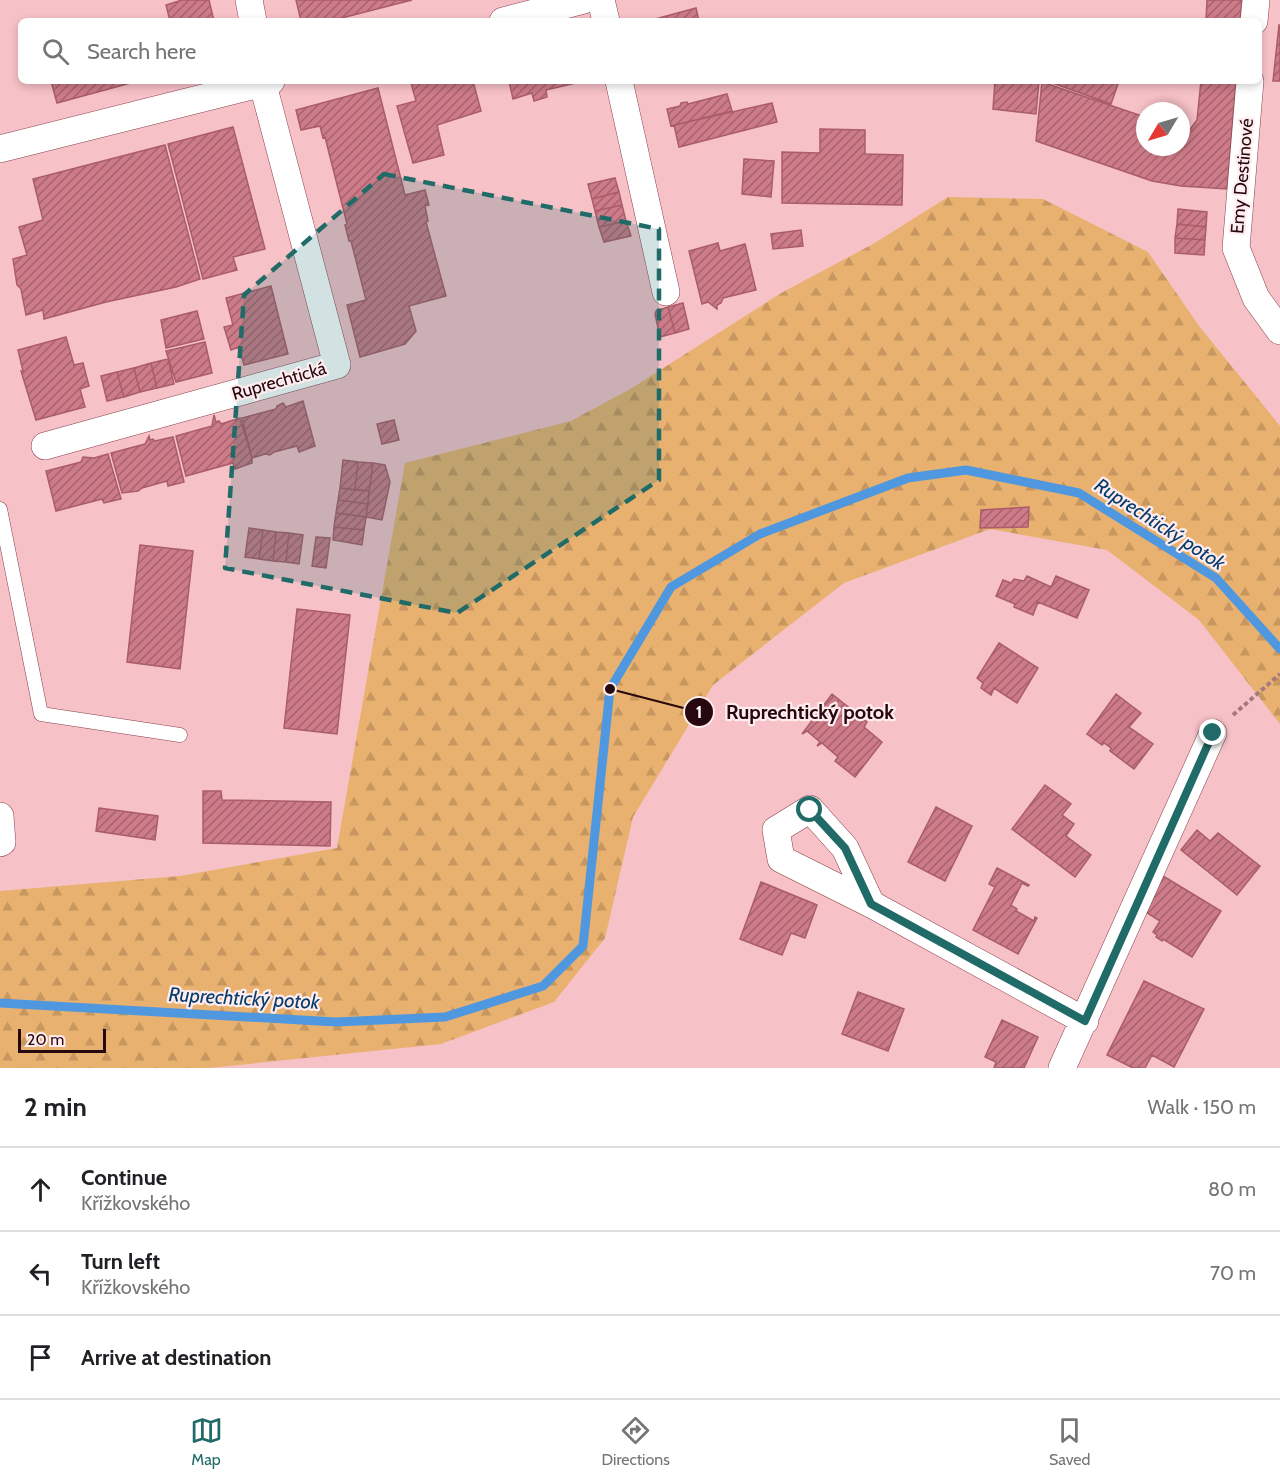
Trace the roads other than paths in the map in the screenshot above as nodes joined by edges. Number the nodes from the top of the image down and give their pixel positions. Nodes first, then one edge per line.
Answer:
1 (249, 0) edge
2 (584, 0) edge
3 (601, 0) edge
4 (1256, 0) edge
5 (252, 18) edge
6 (515, 18) edge
7 (605, 18) edge
8 (1254, 18) edge
9 (257, 84) edge
10 (266, 84) edge
11 (620, 84) edge
12 (1250, 84) edge
13 (0, 149) edge
14 (666, 292) dead end
15 (1280, 331) edge
16 (45, 446) dead end
17 (0, 509) edge
18 (1213, 733) road end
19 (180, 735) dead end
20 (0, 816) edge
21 (0, 843) edge
22 (871, 904) dead end
23 (1085, 1021) junction
24 (1062, 1068) edge

1 - 5 street
2 - 6 street
3 - 7 street
4 - 8 street
9 - 13 street, Ruprechtická
10 - 16 street, Ruprechtická
11 - 14 street
12 - 15 street, Emy Destinové
17 - 19 lane
18 - 23 street
20 - 21 street
22 - 23 street
23 - 24 street

